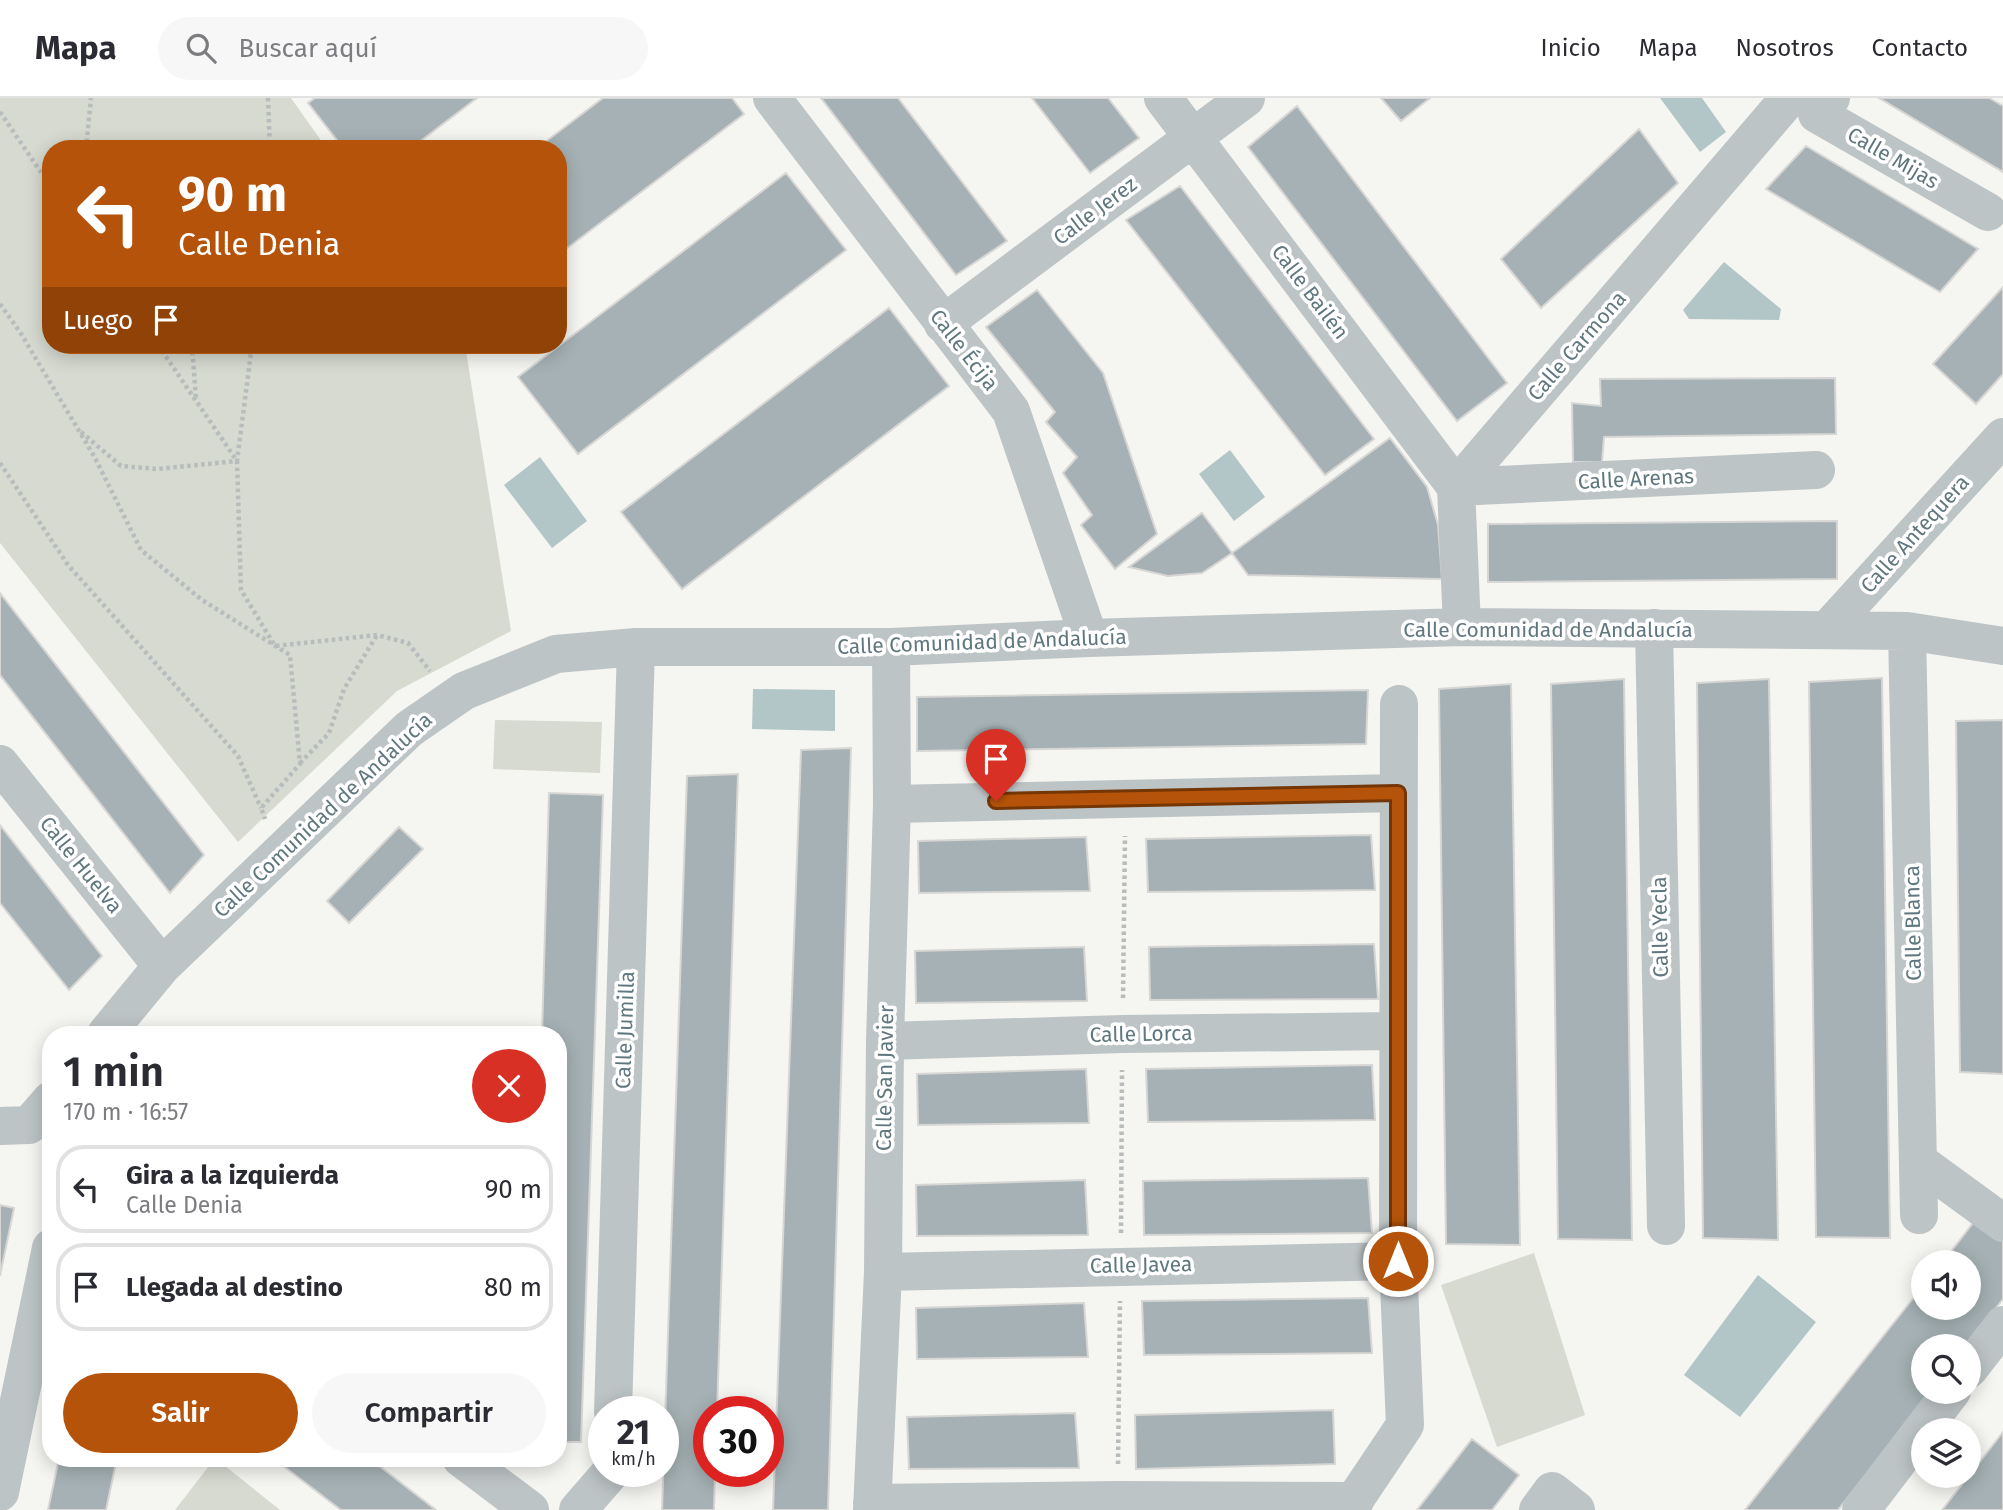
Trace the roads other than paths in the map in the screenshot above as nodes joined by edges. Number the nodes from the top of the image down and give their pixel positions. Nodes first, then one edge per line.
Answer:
1 (772, 98) edge
2 (1163, 98) edge
3 (1246, 98) edge
4 (1789, 98) edge
5 (1831, 98) edge
6 (1194, 137) junction
7 (1988, 212) dead end
8 (943, 324) junction
9 (2003, 437) edge
10 (1816, 470) dead end
11 (1456, 487) junction
12 (1462, 627) junction
13 (1654, 628) junction
14 (1827, 630) junction
15 (1908, 631) junction
16 (1089, 638) junction
17 (2003, 646) edge
18 (636, 647) junction
19 (891, 647) junction
20 (1399, 704) dead end
21 (0, 764) edge
22 (1398, 793) junction
23 (892, 804) junction
24 (162, 966) junction
25 (113, 1026) edge
26 (1398, 1031) junction
27 (885, 1041) junction
28 (1918, 1161) junction
29 (1919, 1215) dead end
30 (2003, 1223) edge
31 (1666, 1226) dead end
32 (1398, 1261) junction
33 (883, 1272) junction
34 (42, 1291) edge
35 (2003, 1325) edge
36 (1981, 1354) edge
37 (613, 1396) edge
38 (1942, 1404) edge
39 (473, 1467) edge
40 (598, 1487) edge
41 (0, 1492) edge
42 (1352, 1505) edge
43 (872, 1506) edge
44 (530, 1510) edge
45 (578, 1510) edge
46 (1538, 1510) edge
47 (1576, 1510) edge
48 (1861, 1510) edge

1 - 8 street, Calle Écija
2 - 6 street, Calle Bailén
3 - 6 street, Calle Jerez
4 - 11 street, Calle Carmona
5 - 7 street, Calle Mijas
6 - 8 street, Calle Jerez
6 - 11 street, Calle Bailén
8 - 16 street, Calle Écija
9 - 14 street, Calle Antequera
10 - 11 street, Calle Arenas
11 - 12 street
12 - 13 street, Calle Comunidad de Andalucía
12 - 16 street, Calle Comunidad de Andalucía
13 - 14 street, Calle Comunidad de Andalucía
13 - 31 street, Calle Yecla
14 - 15 street, Calle Comunidad de Andalucía
15 - 17 street, Calle Comunidad de Andalucía
15 - 28 street, Calle Blanca
16 - 19 street, Calle Comunidad de Andalucía
18 - 19 street, Calle Comunidad de Andalucía
18 - 24 street, Calle Comunidad de Andalucía
18 - 37 street, Calle Jumilla
19 - 23 street, Calle San Javier
20 - 22 street
21 - 24 street, Calle Huelva
22 - 23 street
22 - 26 street
23 - 27 street, Calle San Javier
24 - 25 street, Calle Comunidad de Andalucía
26 - 27 street, Calle Lorca
26 - 32 street
27 - 33 street, Calle San Javier
28 - 29 street, Calle Blanca
28 - 30 street
32 - 33 street, Calle Javea
32 - 42 street
33 - 43 street, Calle San Javier
34 - 41 street
35 - 36 street
38 - 48 street
39 - 44 street
40 - 45 street
42 - 43 street
46 - 47 street

